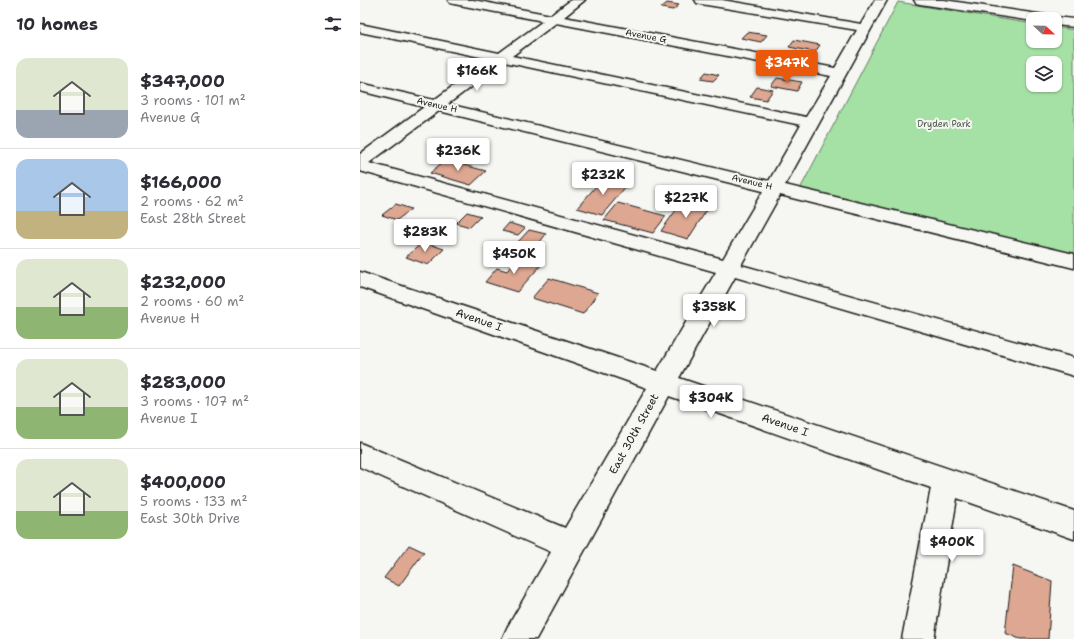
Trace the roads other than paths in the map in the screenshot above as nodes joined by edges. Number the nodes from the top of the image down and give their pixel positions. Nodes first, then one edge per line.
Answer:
1 (454, 0) edge
2 (579, 0) edge
3 (701, 0) edge
4 (881, 0) edge
5 (920, 0) edge
6 (1026, 16) edge
7 (553, 19) junction
8 (1062, 22) edge
9 (1074, 24) edge
10 (360, 28) edge
11 (864, 28) junction
12 (502, 57) junction
13 (839, 73) junction
14 (360, 87) edge
15 (437, 105) junction
16 (812, 123) junction
17 (360, 162) edge
18 (360, 166) edge
19 (775, 188) junction
20 (1074, 261) edge
21 (728, 268) junction
22 (360, 279) edge
23 (1074, 367) edge
24 (663, 384) junction
25 (360, 455) edge
26 (946, 481) junction
27 (1074, 525) edge
28 (572, 546) junction
29 (518, 639) edge
30 (918, 639) edge

1 - 7 street, Avenue G
2 - 7 street
3 - 11 street
4 - 11 street, East 30th Street
5 - 6 street
7 - 12 street
7 - 13 street, Avenue G
8 - 9 street
10 - 12 street
11 - 13 street, East 30th Street
12 - 15 street
12 - 16 street
13 - 16 street, East 30th Street
14 - 15 street, Avenue H
15 - 17 street
15 - 19 street, Avenue H
16 - 19 street, East 30th Street
18 - 21 street
19 - 20 street, Avenue H
19 - 21 street, East 30th Street
21 - 23 street
21 - 24 street, East 30th Street
22 - 24 street, Avenue I
24 - 26 street, Avenue I
24 - 28 street, East 30th Street
25 - 28 street
26 - 27 street, Avenue I
26 - 30 street
28 - 29 street, East 30th Street

